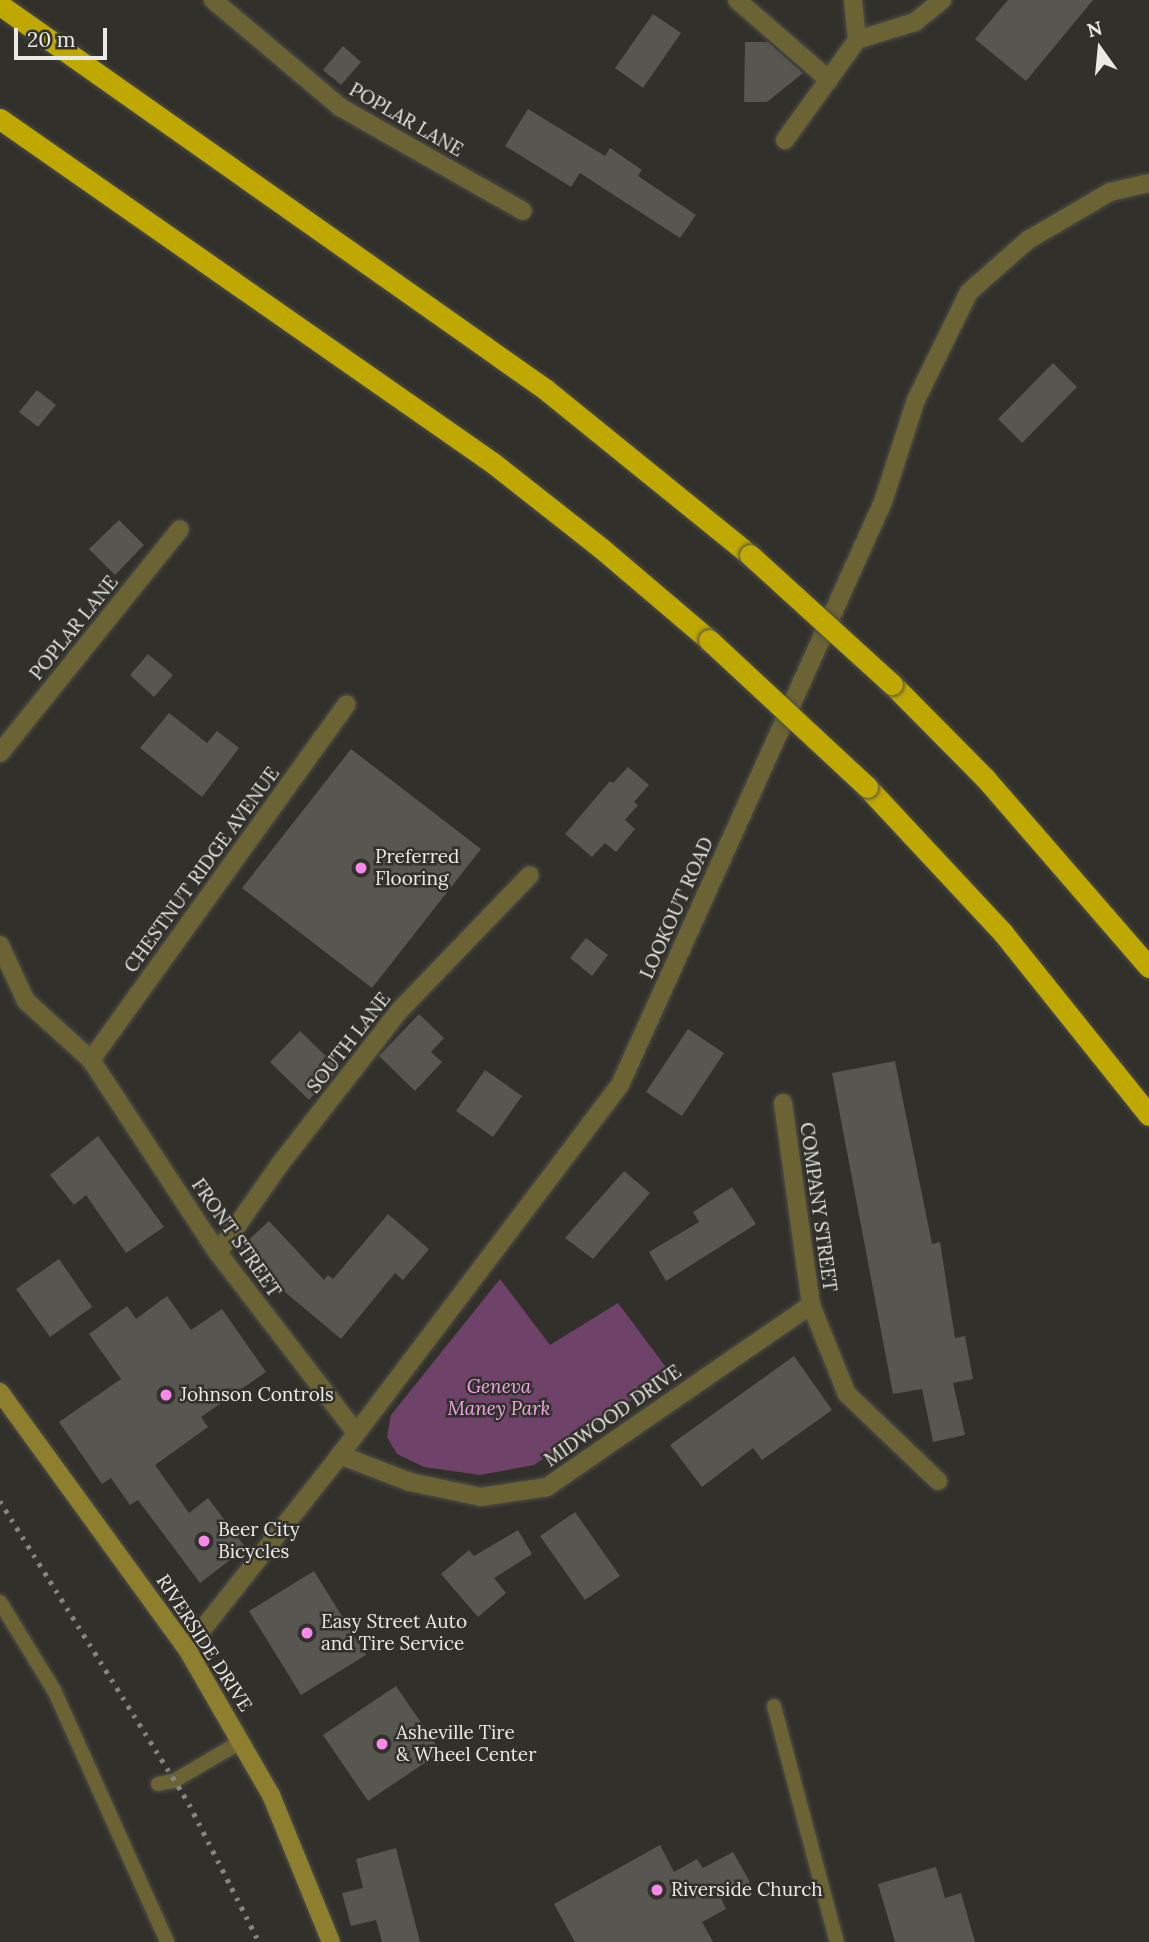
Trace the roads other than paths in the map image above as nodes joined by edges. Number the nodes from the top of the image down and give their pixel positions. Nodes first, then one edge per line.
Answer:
1 (213, 0) edge
2 (737, 0) edge
3 (853, 0) edge
4 (942, 0) edge
5 (0, 5) edge
6 (857, 40) junction
7 (829, 80) junction
8 (0, 120) edge
9 (785, 141) dead end
10 (1149, 183) edge
11 (523, 211) dead end
12 (180, 529) dead end
13 (347, 705) dead end
14 (0, 753) edge
15 (530, 874) dead end
16 (0, 945) edge
17 (1149, 967) edge
18 (91, 1060) junction
19 (783, 1103) dead end
20 (1149, 1115) edge
21 (218, 1253) junction
22 (811, 1305) junction
23 (0, 1392) edge
24 (356, 1433) junction
25 (340, 1455) junction
26 (938, 1481) dead end
27 (0, 1602) edge
28 (187, 1649) junction
29 (774, 1706) dead end
30 (242, 1741) junction
31 (158, 1784) dead end
32 (167, 1942) edge
33 (331, 1942) edge
34 (837, 1942) edge

1 - 11 street, POPLAR LANE
2 - 7 street
3 - 6 street
4 - 6 street
5 - 17 highway, bridge
6 - 7 street
7 - 9 street
8 - 20 highway, bridge
10 - 24 street, LOOKOUT ROAD
12 - 14 street, POPLAR LANE
13 - 18 street, CHESTNUT RIDGE AVENUE
15 - 21 street, SOUTH LANE
16 - 18 street
18 - 21 street, FRONT STREET
19 - 22 street, COMPANY STREET
21 - 24 street, FRONT STREET
22 - 25 street, MIDWOOD DRIVE
22 - 26 street, COMPANY STREET
23 - 28 main road, RIVERSIDE DRIVE
24 - 25 street, LOOKOUT ROAD
25 - 28 street, LOOKOUT ROAD
27 - 32 lane
28 - 30 main road, RIVERSIDE DRIVE
29 - 34 lane
30 - 31 lane
30 - 33 main road, RIVERSIDE DRIVE

